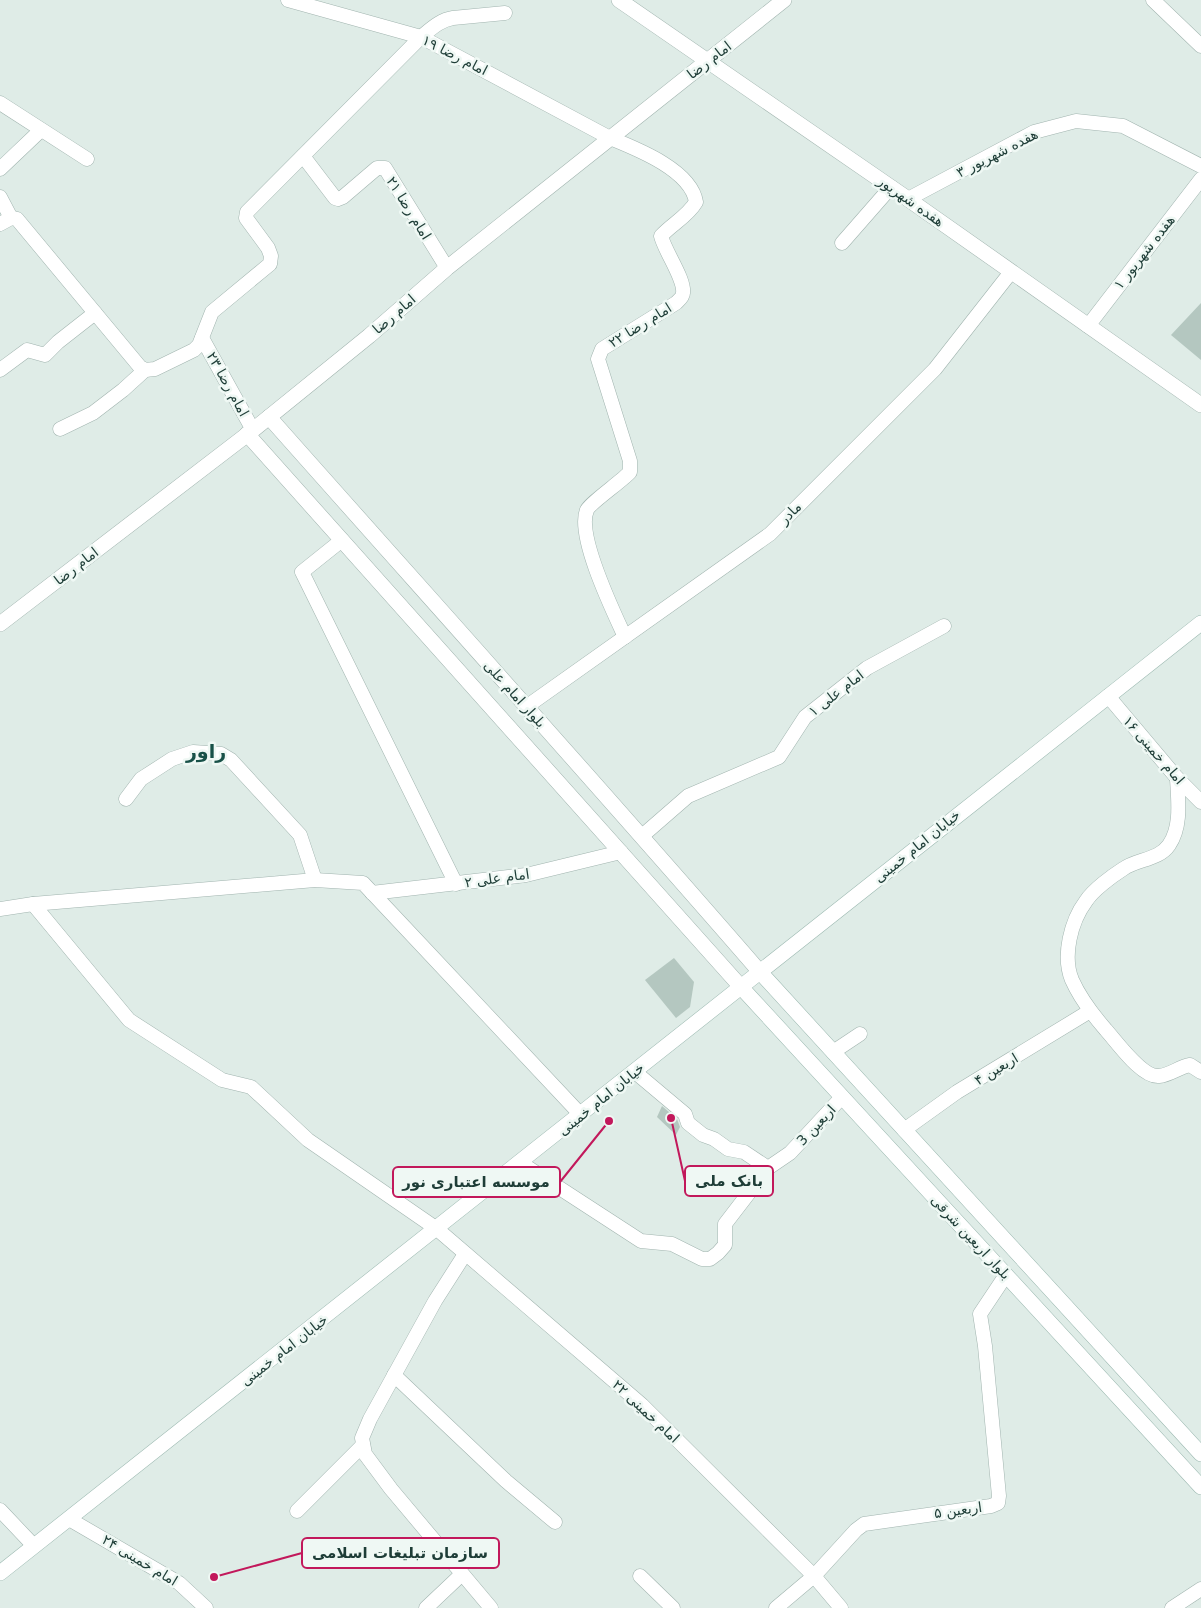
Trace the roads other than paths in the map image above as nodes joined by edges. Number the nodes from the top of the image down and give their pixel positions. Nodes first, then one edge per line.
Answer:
1 (288, 0) edge
2 (784, 0) edge
3 (1153, 0) edge
4 (625, 2) edge
5 (505, 13) dead end
6 (421, 37) junction
7 (1201, 46) edge
8 (708, 61) junction
9 (0, 104) edge
10 (41, 130) junction
11 (610, 138) junction
12 (303, 156) junction
13 (87, 159) dead end
14 (1201, 166) edge
15 (0, 169) edge
16 (1201, 179) edge
17 (891, 187) junction
18 (0, 197) edge
19 (908, 199) junction
20 (6, 221) edge
21 (842, 243) dead end
22 (447, 268) junction
23 (1012, 272) junction
24 (95, 313) junction
25 (1088, 326) junction
26 (202, 338) junction
27 (0, 370) edge
28 (145, 370) junction
29 (1201, 404) edge
30 (269, 417) junction
31 (60, 429) dead end
32 (250, 432) junction
33 (342, 540) junction
34 (1201, 623) edge
35 (0, 624) edge
36 (944, 626) dead end
37 (625, 637) junction
38 (1108, 696) junction
39 (526, 707) junction
40 (1177, 778) junction
41 (126, 799) dead end
42 (1201, 802) edge
43 (642, 836) junction
44 (621, 852) junction
45 (314, 880) junction
46 (456, 884) junction
47 (372, 893) junction
48 (33, 904) junction
49 (2, 905) edge
50 (760, 972) junction
51 (741, 987) junction
52 (1090, 1011) junction
53 (860, 1034) dead end
54 (833, 1052) junction
55 (634, 1072) junction
56 (1201, 1072) edge
57 (842, 1097) junction
58 (580, 1115) junction
59 (904, 1130) junction
60 (521, 1163) junction
61 (768, 1168) junction
62 (437, 1229) junction
63 (465, 1254) junction
64 (1006, 1275) junction
65 (394, 1375) junction
66 (363, 1445) junction
67 (1201, 1454) edge
68 (1201, 1488) edge
69 (0, 1510) edge
70 (297, 1511) dead end
71 (69, 1519) junction
72 (555, 1522) dead end
73 (34, 1546) junction
74 (0, 1572) edge
75 (462, 1574) junction
76 (640, 1576) dead end
77 (814, 1576) junction
78 (1201, 1589) edge
79 (206, 1608) edge
80 (426, 1608) edge
81 (491, 1608) edge
82 (673, 1608) edge
83 (776, 1608) edge
84 (841, 1608) edge
85 (1172, 1608) edge

1 - 6 street, امام رضا ۱۹
2 - 8 street, امام رضا
3 - 7 street
4 - 8 street, هفده شهریور
5 - 6 street
6 - 11 street, امام رضا ۱۹
6 - 12 street
8 - 11 street, امام رضا
8 - 17 street, هفده شهریور
9 - 10 street
10 - 13 street
10 - 15 street
11 - 22 street, امام رضا
11 - 37 street, امام رضا ۲۲
12 - 22 street, امام رضا ۲۱
12 - 26 street
14 - 19 street, هفده شهریور ۳
16 - 25 street, هفده شهریور ۱
17 - 19 street, هفده شهریور
17 - 21 street
18 - 20 street
19 - 23 street, هفده شهریور
20 - 24 street
22 - 30 street, امام رضا
23 - 25 street, هفده شهریور
23 - 37 street, مادر
24 - 27 street
24 - 28 street
25 - 29 street, هفده شهریور
26 - 28 street
26 - 32 street, امام رضا ۲۳
28 - 31 street
30 - 32 street, امام رضا
30 - 39 street, بلوار امام علی
32 - 33 street, بلوار امام علی
32 - 35 street, امام رضا
33 - 44 street, بلوار امام علی
33 - 46 street
34 - 38 street, خیابان امام خمینی
36 - 43 street, امام علی ۱
37 - 39 street, مادر
38 - 40 street, امام خمینی ۱۶
38 - 50 street, خیابان امام خمینی
39 - 43 street, بلوار امام علی
40 - 42 street, امام خمینی ۱۶
40 - 52 street
41 - 45 street
43 - 50 street, بلوار امام علی
44 - 46 street, امام علی ۲
44 - 51 street, بلوار امام علی
45 - 47 street
45 - 48 street
46 - 47 street, امام علی ۲
47 - 58 street
48 - 49 street
48 - 62 street, امام خمینی ۲۲
50 - 51 street, خیابان امام خمینی
50 - 54 street, بلوار اربعین شرقی
51 - 55 street, خیابان امام خمینی
51 - 57 street, بلوار اربعین شرقی
52 - 56 street
52 - 59 street, اربعین ۴
53 - 54 street
54 - 59 street, بلوار اربعین شرقی
55 - 58 street, خیابان امام خمینی
55 - 61 street
57 - 61 street, اربعین 3
57 - 64 street, بلوار اربعین شرقی
58 - 60 street, خیابان امام خمینی
59 - 67 street, بلوار اربعین شرقی
60 - 61 street, اربعین 3
60 - 62 street, خیابان امام خمینی
62 - 63 street, امام خمینی ۲۲
62 - 71 street, خیابان امام خمینی
63 - 65 street
63 - 77 street, امام خمینی ۲۲
64 - 68 street, بلوار اربعین شرقی
64 - 77 street, اربعین ۵
65 - 66 street
65 - 72 street
66 - 70 street
66 - 75 street
69 - 73 street
71 - 73 street, خیابان امام خمینی
71 - 79 street, امام خمینی ۲۴
73 - 74 street, خیابان امام خمینی
75 - 80 street
75 - 81 street
76 - 82 street
77 - 83 street, اربعین ۵
77 - 84 street, امام خمینی ۲۲
78 - 85 street

